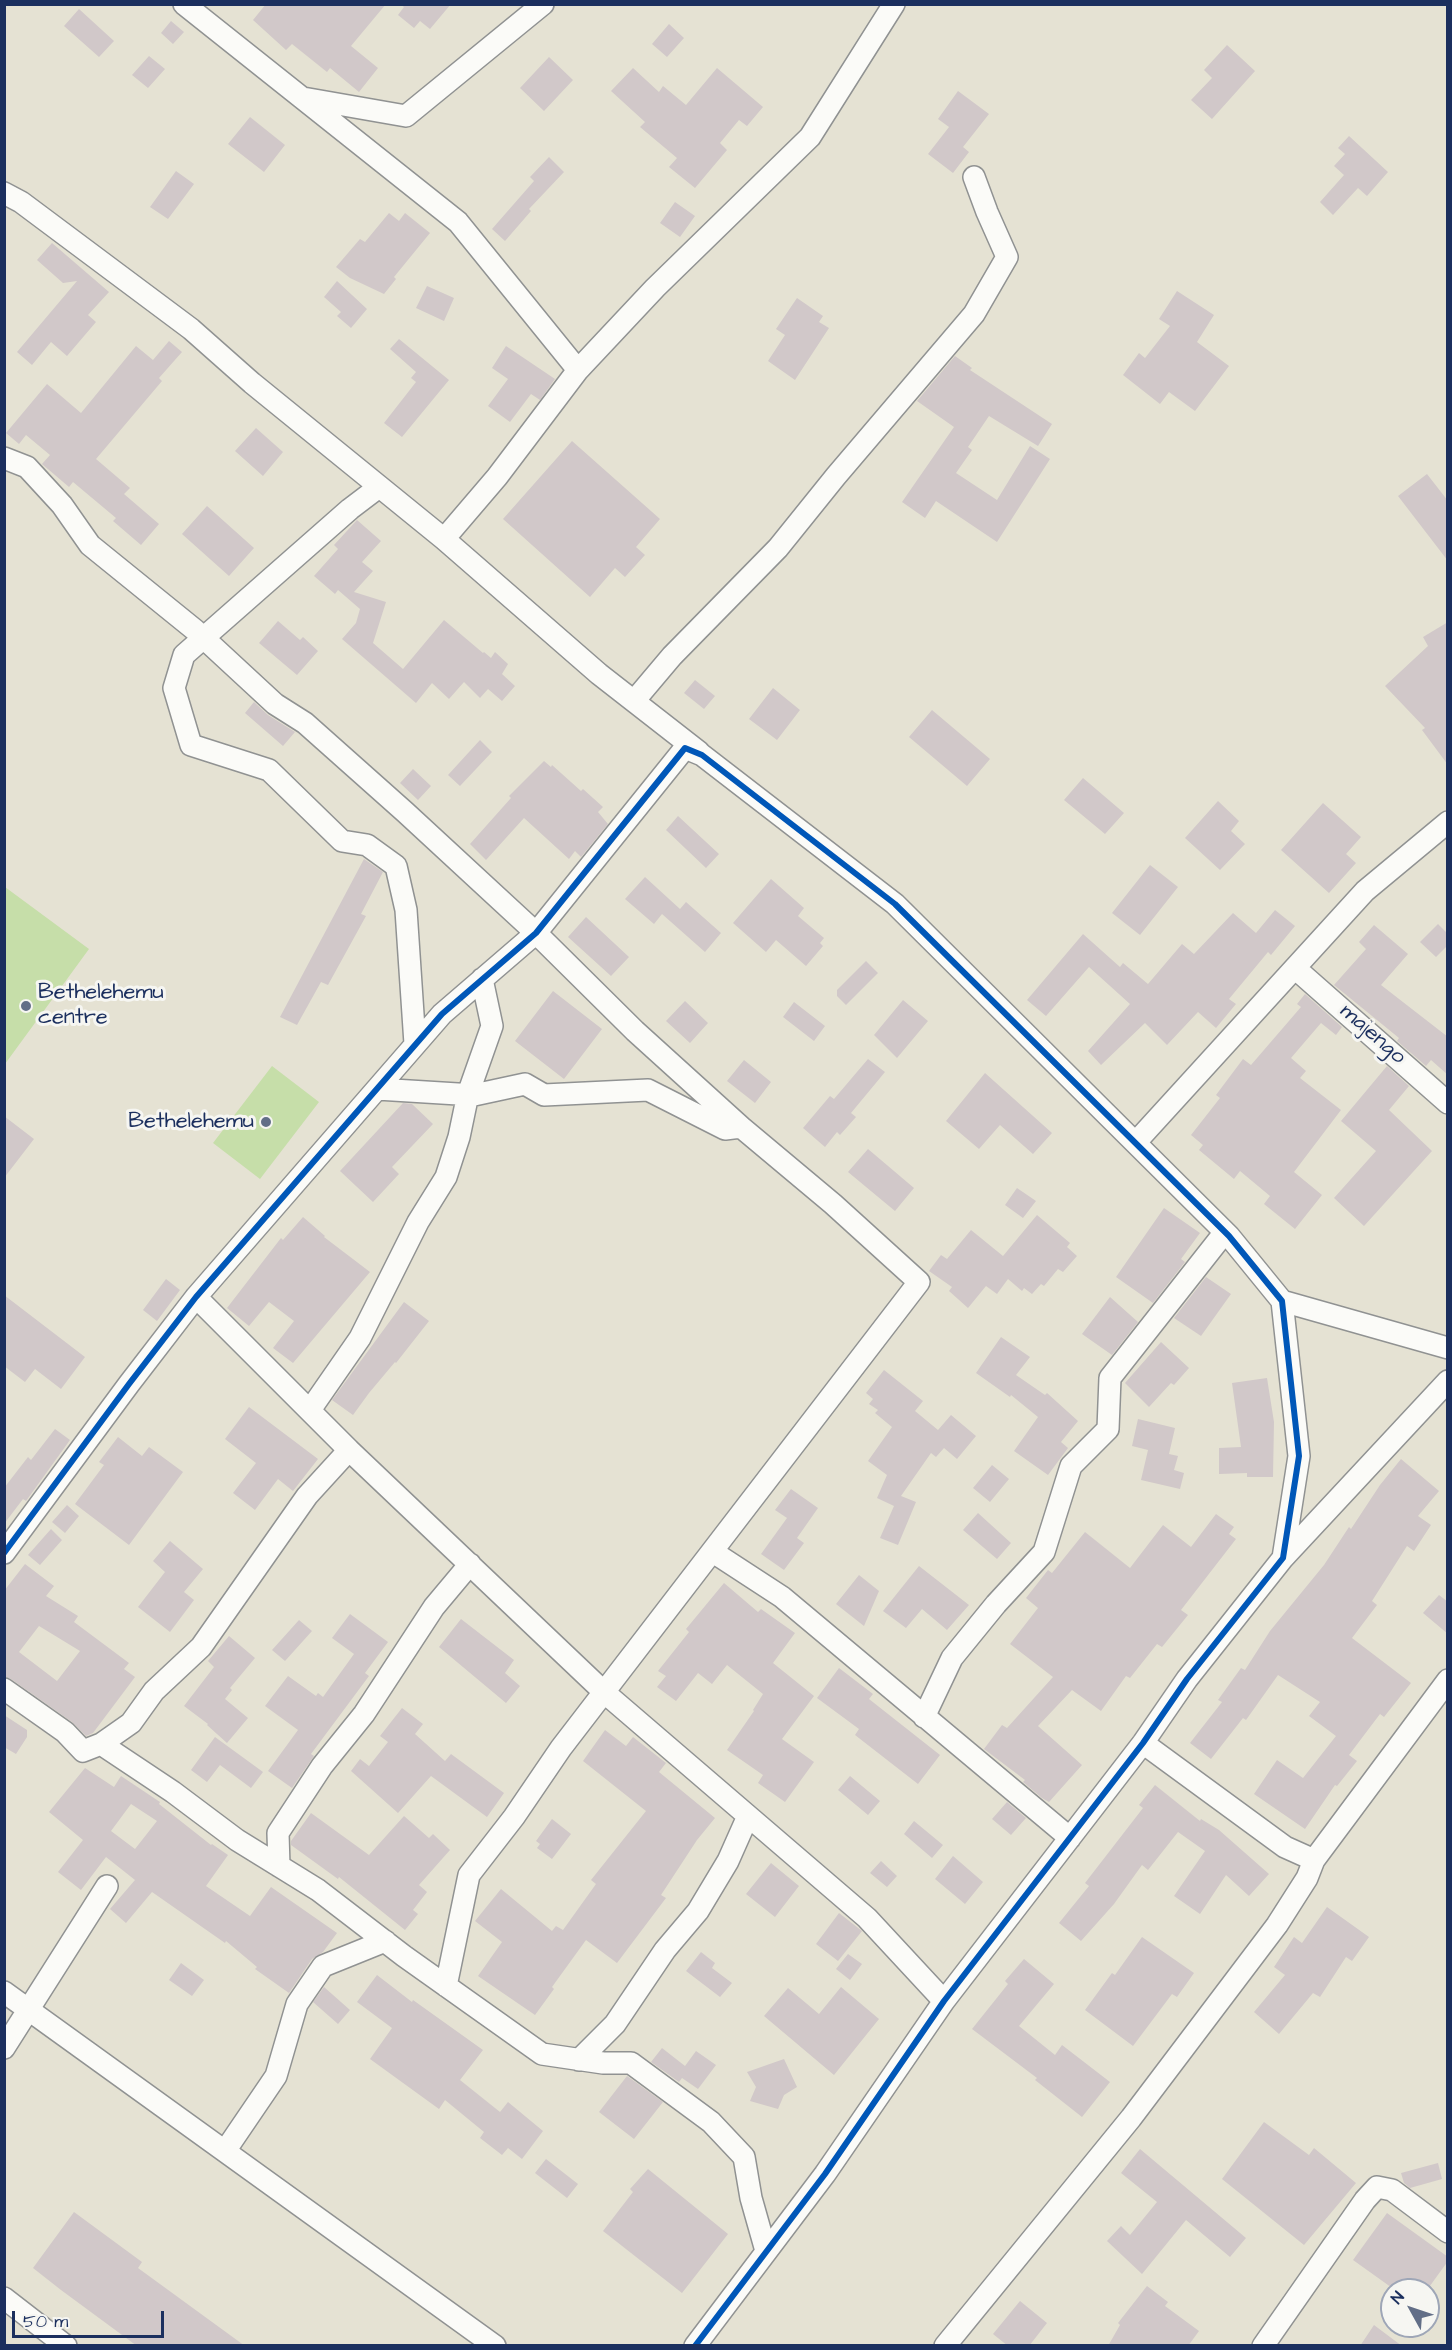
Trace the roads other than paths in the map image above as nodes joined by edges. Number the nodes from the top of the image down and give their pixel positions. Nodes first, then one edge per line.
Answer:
1 (184, 4) edge
2 (543, 4) edge
3 (894, 4) edge
4 (299, 97) junction
5 (974, 177) dead end
6 (4, 193) edge
7 (578, 370) junction
8 (4, 458) edge
9 (379, 487) junction
10 (444, 539) junction
11 (203, 638) junction
12 (634, 701) junction
13 (702, 755) junction
14 (1448, 822) edge
15 (536, 933) junction
16 (1296, 969) junction
17 (482, 979) junction
18 (415, 1044) junction
19 (376, 1089) junction
20 (468, 1094) junction
21 (1448, 1103) edge
22 (741, 1127) junction
23 (1136, 1142) junction
24 (1225, 1232) junction
25 (196, 1297) junction
26 (1282, 1301) junction
27 (1448, 1348) edge
28 (1448, 1381) edge
29 (310, 1410) junction
30 (350, 1450) junction
31 (713, 1552) junction
32 (4, 1553) edge
33 (1283, 1558) junction
34 (470, 1564) junction
35 (1448, 1680) edge
36 (4, 1689) edge
37 (605, 1693) junction
38 (924, 1717) junction
39 (1143, 1743) junction
40 (101, 1744) junction
41 (748, 1816) junction
42 (1070, 1838) junction
43 (1314, 1860) junction
44 (279, 1866) junction
45 (107, 1886) dead end
46 (385, 1941) junction
47 (446, 1986) junction
48 (4, 1992) edge
49 (944, 2001) junction
50 (29, 2011) junction
51 (608, 2030) junction
52 (4, 2048) edge
53 (579, 2060) junction
54 (621, 2062) junction
55 (225, 2151) junction
56 (1448, 2232) edge
57 (766, 2251) junction
58 (4, 2298) edge
59 (66, 2346) edge
60 (495, 2346) edge
61 (694, 2346) edge
62 (945, 2346) edge
63 (1263, 2346) edge

1 - 4 street
2 - 4 street
3 - 7 street
4 - 7 street
5 - 12 street
6 - 9 street
7 - 10 street
8 - 11 street
9 - 10 street
9 - 11 street
10 - 12 street
11 - 15 street
11 - 18 street
12 - 13 street
13 - 15 street
13 - 23 street
14 - 16 street
15 - 17 street
15 - 22 street
16 - 21 street, majengo
16 - 23 street
17 - 18 street
17 - 20 street
18 - 19 street
19 - 20 street
19 - 25 street
20 - 22 street
20 - 29 street
22 - 31 street
23 - 24 street
24 - 26 street
24 - 38 street
25 - 29 street
25 - 32 street
26 - 27 street
26 - 33 street
28 - 33 street
29 - 30 street
30 - 34 street
30 - 40 street
31 - 37 street
31 - 38 street
33 - 39 street
34 - 37 street
34 - 44 street
35 - 43 street
36 - 40 street
37 - 41 street
37 - 47 street
38 - 42 street
39 - 42 street
39 - 43 street
40 - 44 street
41 - 49 street
41 - 51 street
42 - 49 street
43 - 62 street
44 - 46 street
45 - 50 street
46 - 47 street
46 - 55 street
47 - 53 street
48 - 50 street
49 - 57 street
50 - 52 street
50 - 55 street
51 - 53 street
51 - 54 street
53 - 54 street
54 - 57 street
55 - 60 street
56 - 63 street
57 - 61 street
58 - 59 street

